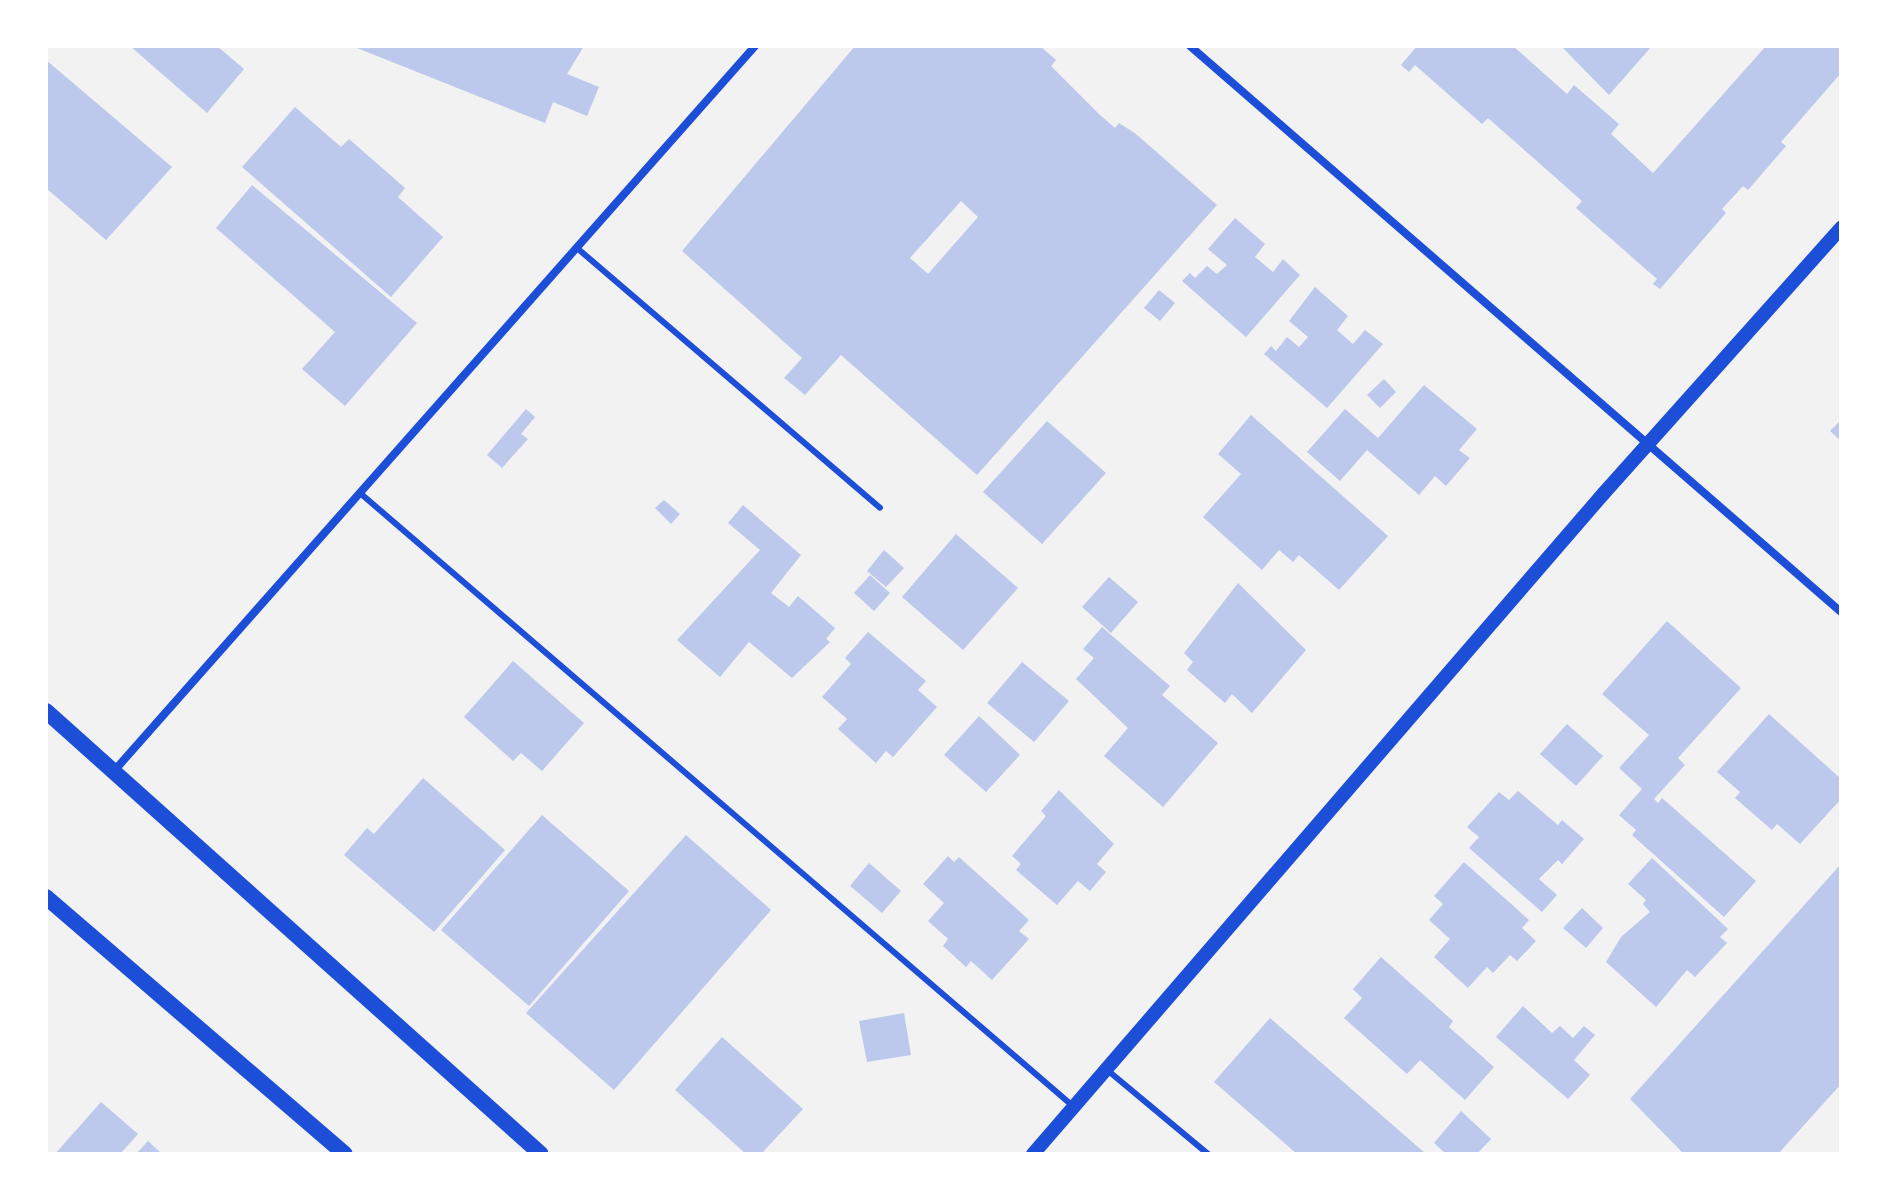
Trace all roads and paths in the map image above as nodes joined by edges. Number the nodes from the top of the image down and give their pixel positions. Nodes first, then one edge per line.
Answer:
1 (755, 46) edge
2 (1190, 46) edge
3 (1841, 228) edge
4 (577, 248) junction
5 (1647, 443) junction
6 (360, 493) junction
7 (880, 508) dead end
8 (1841, 612) edge
9 (46, 711) edge
10 (114, 771) junction
11 (46, 897) edge
12 (1106, 1069) junction
13 (1074, 1107) junction
14 (345, 1154) edge
15 (541, 1154) edge
16 (1033, 1154) edge
17 (1208, 1154) edge

1 - 4 street
2 - 5 street
3 - 5 street
4 - 6 street
4 - 7 lane
5 - 8 street
5 - 12 street
6 - 10 street
6 - 13 lane
9 - 10 main road
10 - 15 main road
11 - 14 main road
12 - 13 street
12 - 17 lane
13 - 16 street

